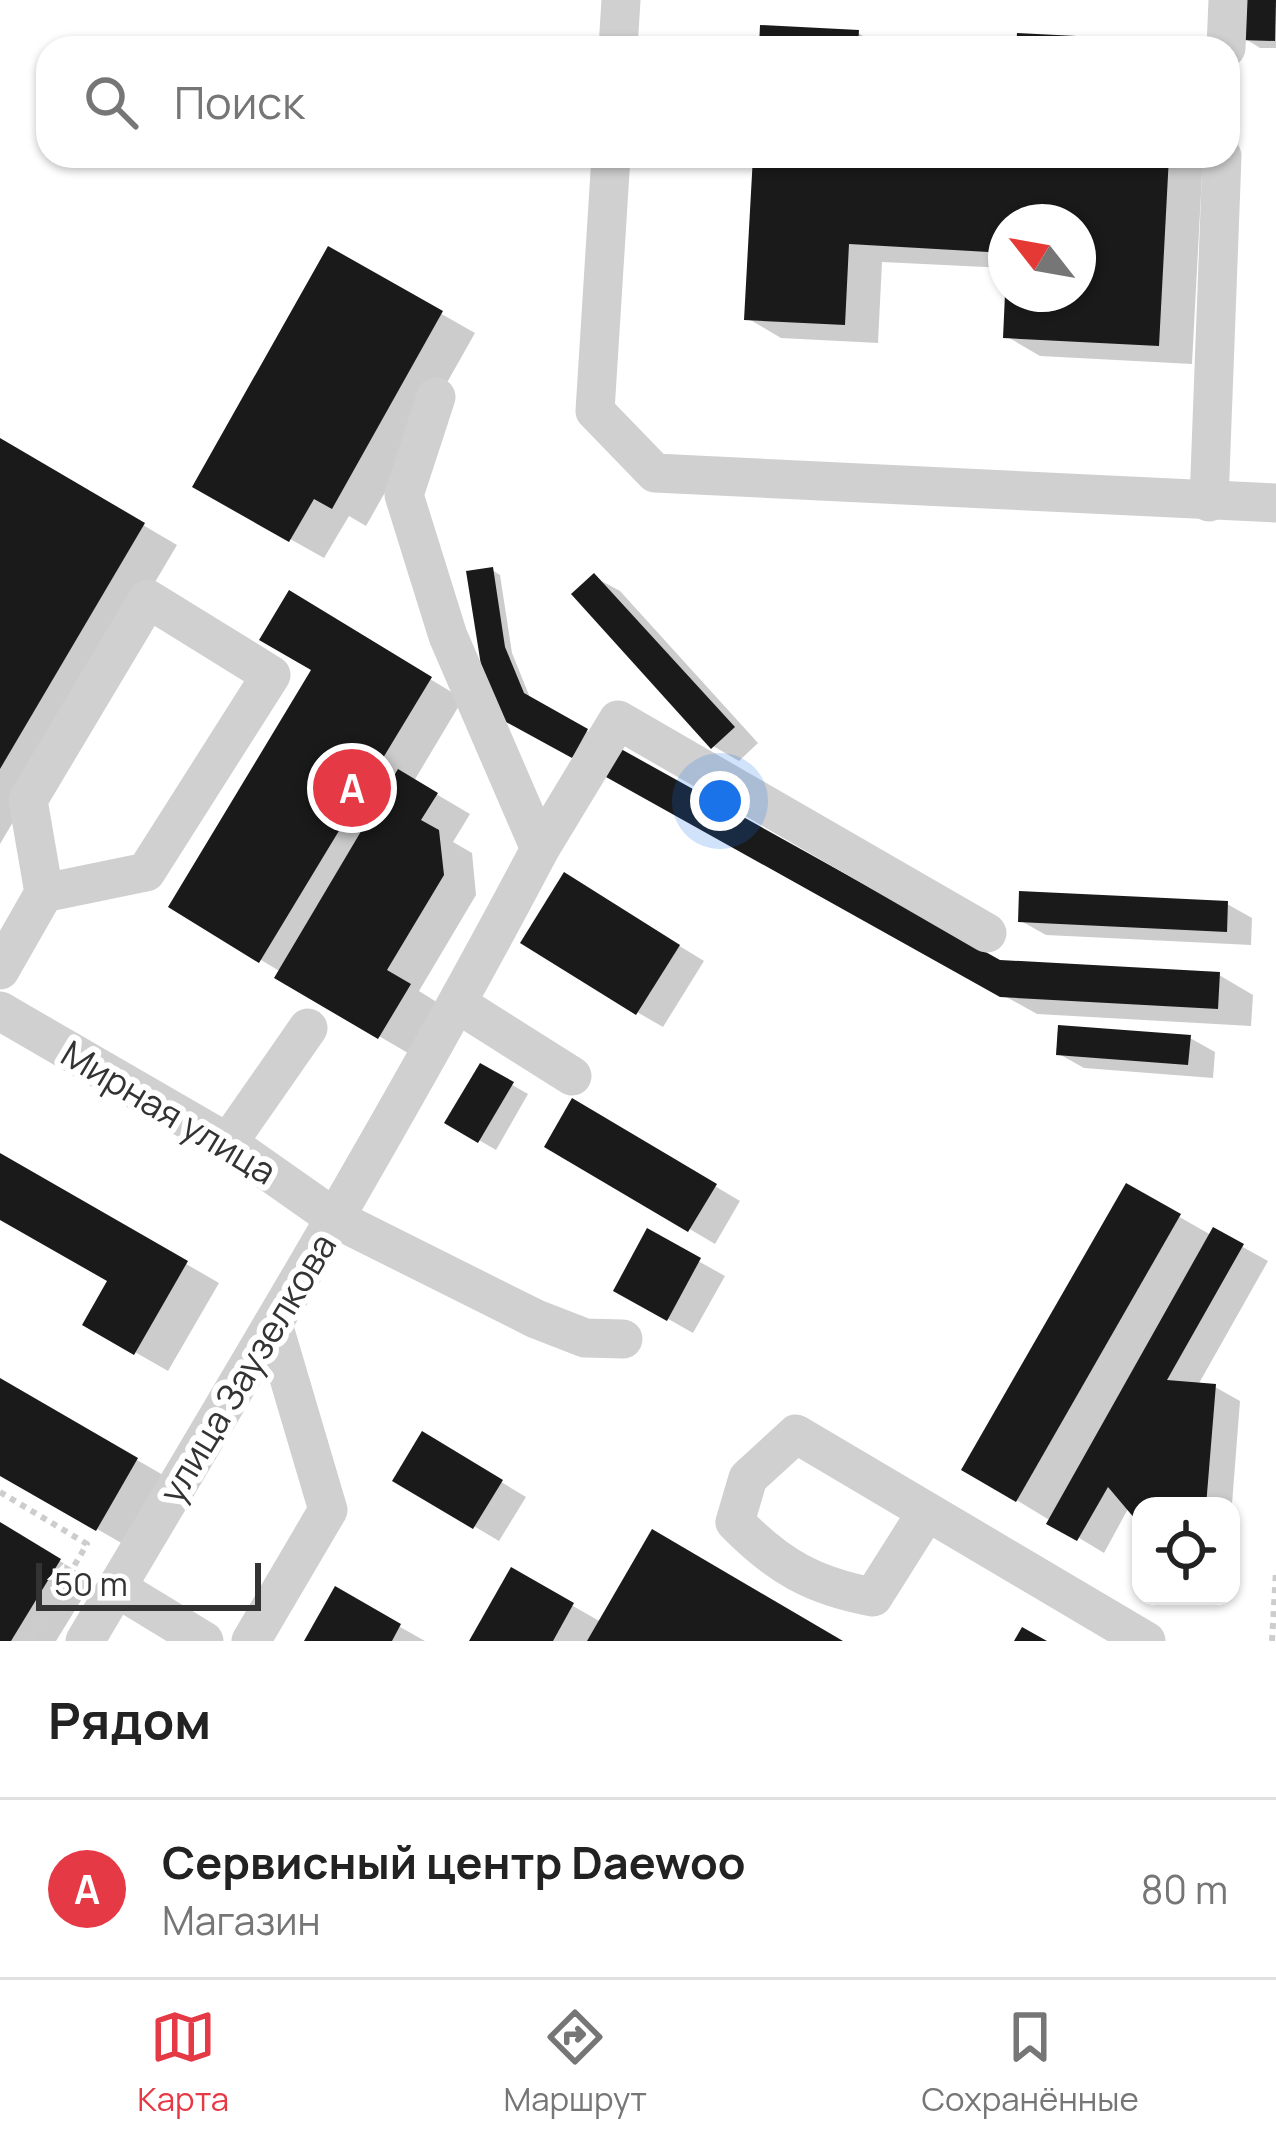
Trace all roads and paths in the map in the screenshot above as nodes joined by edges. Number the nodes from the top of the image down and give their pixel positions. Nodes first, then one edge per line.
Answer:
1 (621, 0) edge
2 (1228, 0) edge
3 (619, 36) edge
4 (1226, 36) edge
5 (610, 168) edge
6 (1222, 168) edge
7 (436, 397) dead end
8 (1209, 502) junction
9 (1265, 503) edge
10 (540, 849) junction
11 (44, 893) junction
12 (987, 933) dead end
13 (0, 970) edge
14 (458, 1004) junction
15 (0, 1011) edge
16 (308, 1028) dead end
17 (572, 1076) dead end
18 (228, 1142) junction
19 (336, 1219) junction
20 (273, 1324) junction
21 (623, 1339) dead end
22 (0, 1492) edge
23 (926, 1513) junction
24 (1276, 1570) edge
25 (117, 1588) junction
26 (30, 1641) edge
27 (85, 1641) edge
28 (204, 1641) edge
29 (251, 1641) edge
30 (1145, 1641) edge
31 (1272, 1641) edge

1 - 3 street
2 - 4 street
5 - 8 street
6 - 8 street
7 - 10 street
8 - 9 street
10 - 12 street, улица Заузелкова
10 - 14 street, улица Заузелкова
11 - 11 street
11 - 13 street
14 - 17 street
14 - 19 street, улица Заузелкова
15 - 18 street, Мирная улица
16 - 18 street
18 - 19 street, Мирная улица
19 - 20 street, улица Заузелкова
19 - 21 street, Мирная улица
20 - 25 street, улица Заузелкова
20 - 29 street
22 - 26 path
23 - 23 street
23 - 30 street
24 - 31 path
25 - 27 street, улица Заузелкова
25 - 28 street

